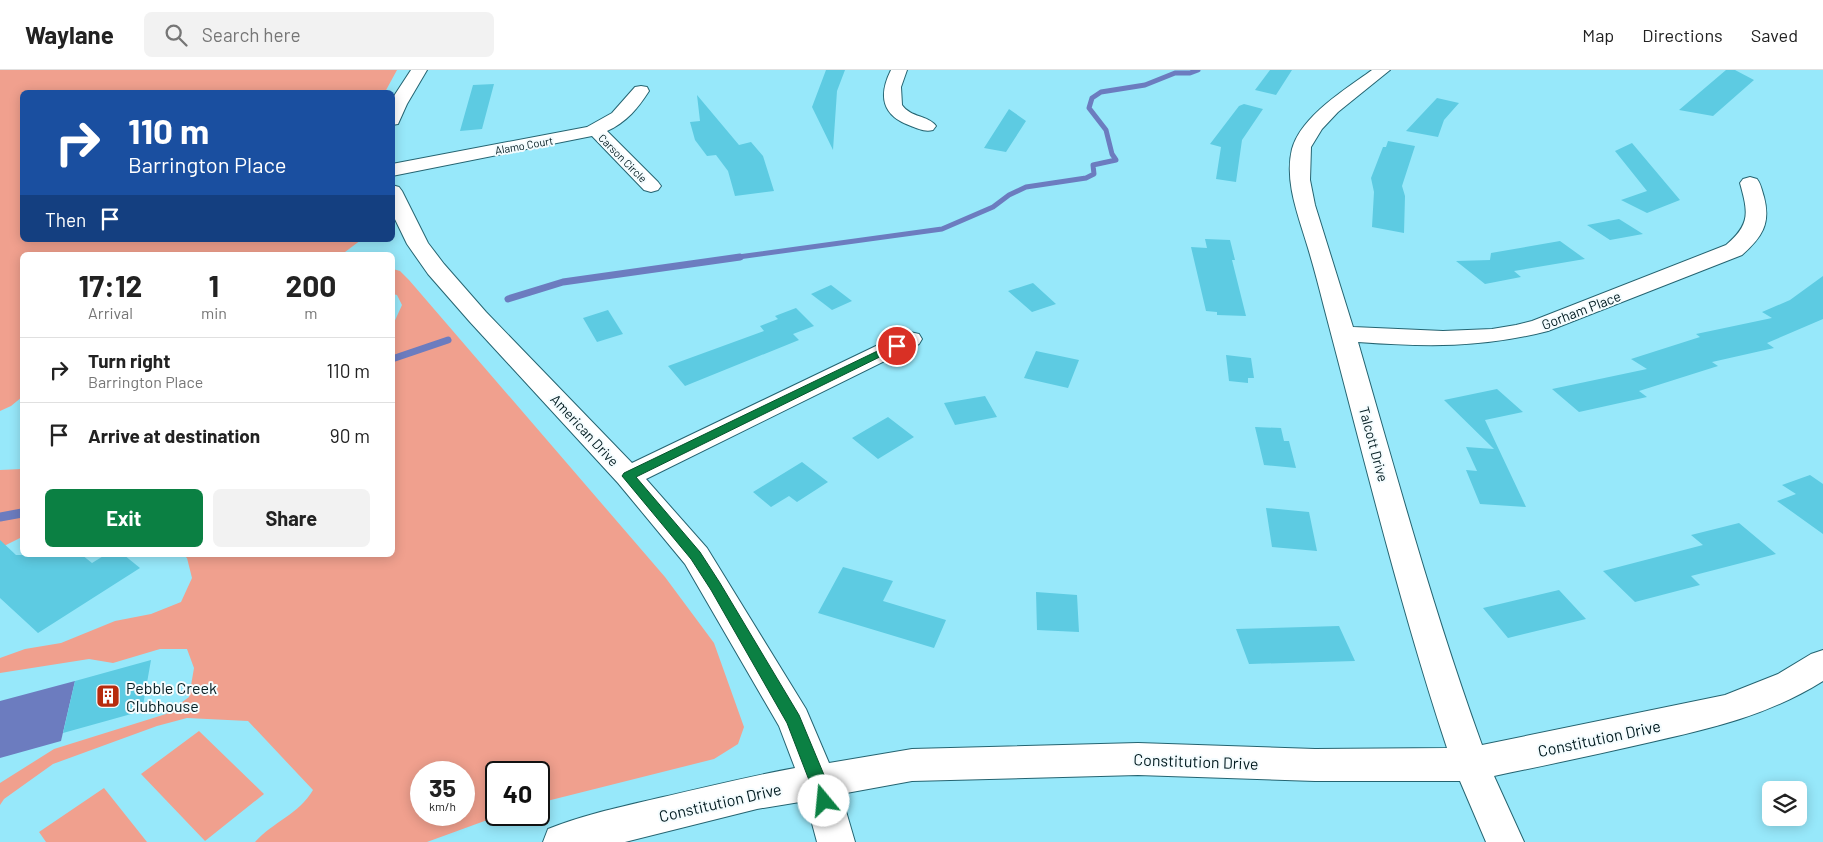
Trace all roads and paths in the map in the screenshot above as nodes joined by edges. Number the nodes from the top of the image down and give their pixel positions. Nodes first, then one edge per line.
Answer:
1 (419, 70) edge
2 (899, 70) edge
3 (1379, 70) edge
4 (641, 92) dead end
5 (395, 112) edge
6 (927, 126) dead end
7 (596, 130) junction
8 (395, 169) edge
9 (1750, 183) dead end
10 (651, 186) dead end
11 (395, 197) edge
12 (1344, 334) junction
13 (910, 339) dead end
14 (628, 476) junction
15 (1823, 664) edge
16 (1471, 764) junction
17 (819, 782) junction
18 (562, 842) edge
19 (836, 842) edge
20 (1505, 842) edge

1 - 5 street
2 - 6 street
3 - 12 street, Talcott Drive
4 - 7 street, Alamo Court
7 - 8 street, Alamo Court
7 - 10 street, Carson Circle
9 - 12 street, Gorham Place
11 - 14 street, American Drive
12 - 16 street, Talcott Drive
13 - 14 street
14 - 17 street, American Drive
15 - 16 street, Constitution Drive
16 - 17 street, Constitution Drive
16 - 20 street, Talcott Drive
17 - 18 street, Constitution Drive
17 - 19 street, American Drive

